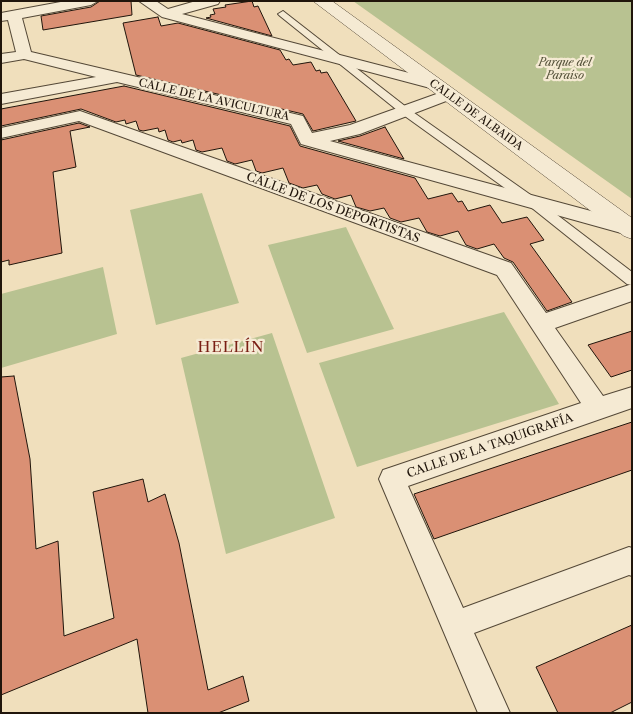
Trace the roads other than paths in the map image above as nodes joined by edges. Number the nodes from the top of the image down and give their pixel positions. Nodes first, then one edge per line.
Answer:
1 (91, 1) edge
2 (146, 1) edge
3 (213, 1) edge
4 (320, 1) edge
5 (167, 14) junction
6 (283, 14) dead end
7 (8, 16) edge
8 (24, 55) junction
9 (1, 59) edge
10 (342, 60) junction
11 (120, 78) junction
12 (441, 90) junction
13 (1, 99) edge
14 (406, 112) junction
15 (1, 133) edge
16 (307, 140) junction
17 (531, 201) junction
18 (631, 229) edge
19 (632, 280) edge
20 (632, 292) edge
21 (540, 324) junction
22 (632, 398) edge
23 (598, 409) junction
24 (632, 562) edge
25 (456, 625) junction
26 (494, 713) edge

1 - 7 street
2 - 5 street
3 - 5 street
4 - 12 street, CALLE DE ALBAIDA
5 - 10 street
6 - 10 lane
7 - 8 street
8 - 9 street
8 - 11 street, CALLE DE LA AVICULTURA
10 - 12 street
10 - 14 lane
11 - 13 street
11 - 16 street, CALLE DE LA AVICULTURA
12 - 14 street
12 - 18 street, CALLE DE ALBAIDA
14 - 16 street
14 - 17 lane
15 - 21 street, CALLE DE LOS DEPORTISTAS
16 - 17 street
17 - 18 street
17 - 19 lane
20 - 21 street
21 - 23 street, CALLE DE LOS DEPORTISTAS
22 - 23 street, CALLE DE LA TAQUIGRAFÍA
23 - 25 street, CALLE DE LA TAQUIGRAFÍA
24 - 25 street
25 - 26 street

